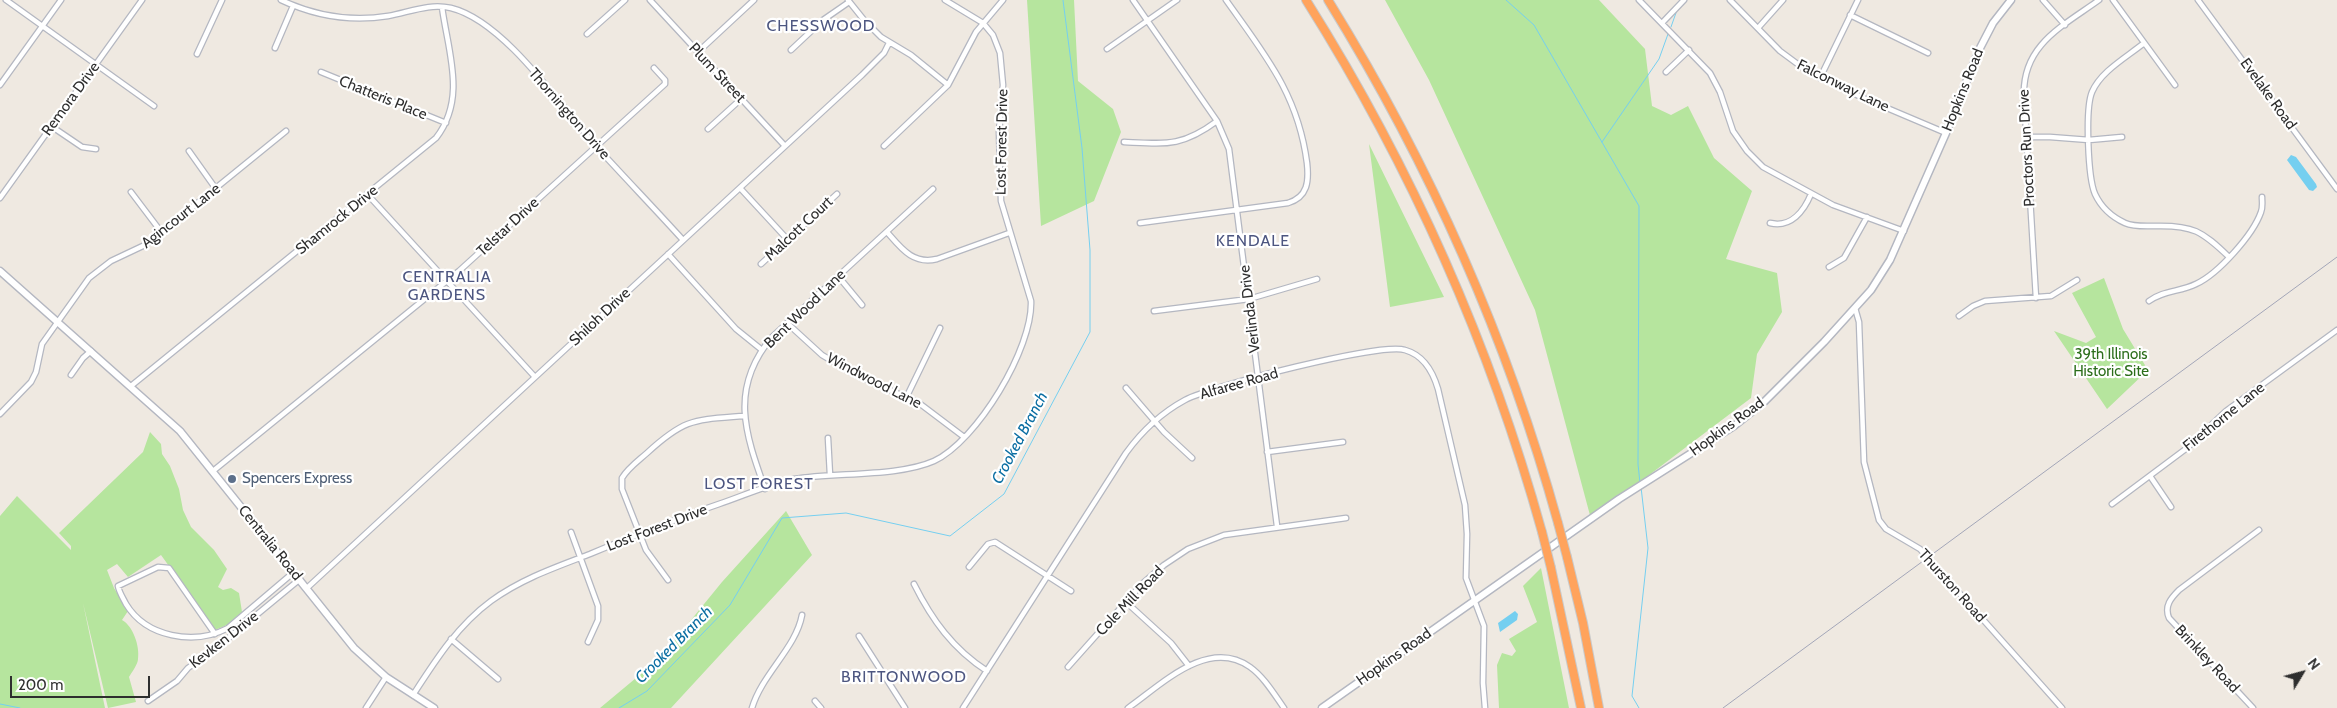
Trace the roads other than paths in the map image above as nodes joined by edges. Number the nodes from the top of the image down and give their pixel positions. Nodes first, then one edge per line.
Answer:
1 (6, 0) edge
2 (61, 0) edge
3 (142, 0) edge
4 (222, 0) edge
5 (281, 0) edge
6 (625, 0) edge
7 (650, 0) edge
8 (754, 0) edge
9 (945, 0) edge
10 (1003, 0) edge
11 (1133, 0) edge
12 (1177, 0) edge
13 (1226, 0) edge
14 (1306, 0) edge
15 (1328, 0) edge
16 (1639, 0) edge
17 (1730, 0) edge
18 (1783, 0) edge
19 (1858, 0) edge
20 (2011, 0) edge
21 (2043, 0) edge
22 (2099, 0) edge
23 (2113, 0) edge
24 (2198, 0) edge
25 (848, 1) edge
26 (1683, 1) edge
27 (293, 6) junction
28 (442, 7) junction
29 (1850, 15) junction
30 (1148, 21) junction
31 (1662, 22) junction
32 (983, 23) junction
33 (2065, 25) junction
34 (42, 27) junction
35 (1758, 28) junction
36 (587, 34) dead end
37 (889, 43) junction
38 (2144, 43) junction
39 (275, 48) dead end
40 (791, 50) dead end
41 (1107, 50) dead end
42 (1689, 50) junction
43 (698, 52) junction
44 (1928, 53) dead end
45 (197, 54) dead end
46 (96, 66) junction
47 (654, 68) dead end
48 (321, 72) dead end
49 (1666, 72) dead end
50 (1820, 78) junction
51 (0, 85) edge
52 (948, 85) junction
53 (2175, 85) dead end
54 (741, 98) junction
55 (154, 106) dead end
56 (1217, 121) junction
57 (446, 123) junction
58 (51, 126) junction
59 (708, 129) dead end
60 (286, 131) dead end
61 (1946, 133) junction
62 (2026, 137) junction
63 (2122, 137) dead end
64 (2089, 140) junction
65 (1124, 142) dead end
66 (596, 146) junction
67 (785, 146) junction
68 (884, 146) dead end
69 (96, 149) dead end
70 (189, 151) dead end
71 (740, 188) junction
72 (216, 189) junction
73 (933, 189) dead end
74 (2337, 189) edge
75 (131, 192) dead end
76 (837, 194) dead end
77 (1811, 194) junction
78 (368, 195) junction
79 (2262, 197) dead end
80 (0, 198) edge
81 (1238, 210) junction
82 (1867, 218) junction
83 (1140, 223) dead end
84 (1770, 223) dead end
85 (1904, 231) junction
86 (887, 232) junction
87 (162, 233) junction
88 (1009, 233) junction
89 (683, 240) junction
90 (788, 240) junction
91 (668, 254) junction
92 (2229, 257) junction
93 (761, 264) dead end
94 (1829, 268) dead end
95 (0, 271) edge
96 (838, 276) junction
97 (1317, 279) dead end
98 (2078, 280) dead end
99 (447, 282) junction
100 (2036, 298) junction
101 (1249, 299) junction
102 (2149, 301) dead end
103 (862, 306) dead end
104 (1855, 308) junction
105 (1154, 311) dead end
106 (1959, 316) dead end
107 (58, 323) junction
108 (787, 323) junction
109 (940, 328) dead end
110 (2337, 330) edge
111 (762, 350) junction
112 (91, 351) junction
113 (71, 375) dead end
114 (535, 377) junction
115 (1258, 378) junction
116 (131, 386) junction
117 (1126, 388) dead end
118 (907, 396) junction
119 (0, 414) edge
120 (744, 416) junction
121 (1154, 421) junction
122 (964, 437) junction
123 (828, 438) dead end
124 (1343, 442) dead end
125 (1267, 452) junction
126 (1192, 458) dead end
127 (213, 471) junction
128 (830, 475) junction
129 (2150, 476) junction
130 (764, 488) junction
131 (2112, 504) dead end
132 (2171, 507) dead end
133 (1346, 518) dead end
134 (1277, 526) junction
135 (2259, 530) dead end
136 (571, 532) dead end
137 (639, 533) junction
138 (580, 557) junction
139 (969, 567) dead end
140 (294, 572) junction
141 (1048, 576) junction
142 (300, 579) junction
143 (668, 580) dead end
144 (914, 584) dead end
145 (307, 588) junction
146 (1072, 591) dead end
147 (1474, 600) junction
148 (1126, 602) junction
149 (802, 615) dead end
150 (215, 634) junction
151 (859, 636) dead end
152 (451, 640) junction
153 (588, 642) dead end
154 (1189, 666) junction
155 (1068, 667) dead end
156 (986, 671) junction
157 (386, 677) junction
158 (498, 679) dead end
159 (413, 695) junction
160 (148, 701) dead end
161 (816, 701) dead end
162 (366, 708) edge
163 (434, 708) edge
164 (752, 708) edge
165 (821, 708) edge
166 (905, 708) edge
167 (963, 708) edge
168 (1128, 708) edge
169 (1284, 708) edge
170 (1322, 708) edge
171 (1486, 708) edge
172 (1581, 708) edge
173 (1599, 708) edge
174 (2062, 708) edge
175 (2253, 708) edge

1 - 34 street
2 - 34 street
3 - 46 street, Remora Drive
4 - 45 street
5 - 27 street, Thornington Drive
6 - 36 street
7 - 43 street, Plum Street
8 - 43 street
9 - 32 street, Lost Forest Drive
10 - 32 street
11 - 30 street, Verlinda Drive
12 - 30 street
13 - 81 street
14 - 172 highway, bridge
15 - 173 highway, bridge
16 - 31 street
17 - 35 street, Falconway Lane
18 - 35 street
19 - 29 street
20 - 61 main road, Hopkins Road
21 - 33 street
22 - 33 street, Proctors Run Drive
23 - 38 street
24 - 74 street, Evelake Road
25 - 37 street
25 - 40 street
26 - 31 street
27 - 28 street, Thornington Drive
27 - 39 street
28 - 57 street, Shamrock Drive
28 - 66 street, Thornington Drive
29 - 44 street
29 - 50 street
30 - 41 street
30 - 56 street, Verlinda Drive
31 - 42 street
32 - 52 street
32 - 88 street, Lost Forest Drive
33 - 62 street, Proctors Run Drive
34 - 46 street
34 - 51 street
35 - 50 street, Falconway Lane
37 - 52 street
37 - 67 street, Shiloh Drive
38 - 53 street
38 - 64 street
42 - 49 street
42 - 77 street
43 - 54 street, Plum Street
46 - 55 street
46 - 58 street, Remora Drive
47 - 66 street, Telstar Drive
48 - 57 street, Chatteris Place
50 - 61 street, Falconway Lane
52 - 68 street
54 - 59 street
54 - 67 street, Plum Street
56 - 65 street
56 - 81 street, Verlinda Drive
57 - 78 street, Shamrock Drive
58 - 69 street
58 - 80 street, Remora Drive
60 - 72 street, Agincourt Lane
61 - 85 main road, Hopkins Road
62 - 64 street
62 - 100 street, Proctors Run Drive
63 - 64 street
64 - 92 street
66 - 89 street, Thornington Drive
66 - 99 street, Telstar Drive
67 - 71 street, Shiloh Drive
70 - 72 street
71 - 89 street, Shiloh Drive
71 - 90 street
72 - 87 street, Agincourt Lane
73 - 86 street, Bent Wood Lane
75 - 87 street
76 - 90 street, Malcott Court
77 - 82 street
77 - 84 street
78 - 99 street
78 - 116 street, Shamrock Drive
79 - 92 street
81 - 83 street
81 - 101 street, Verlinda Drive
82 - 85 street
82 - 94 street
85 - 104 main road, Hopkins Road
86 - 88 street
86 - 96 street, Bent Wood Lane
87 - 107 street, Agincourt Lane
88 - 122 street, Lost Forest Drive
89 - 91 street, Shiloh Drive
90 - 93 street, Malcott Court
91 - 111 street
91 - 114 street, Shiloh Drive
92 - 102 street
95 - 107 main road, Centralia Road
96 - 103 street
96 - 108 street, Bent Wood Lane
97 - 101 street
98 - 100 street
99 - 114 street
99 - 127 street, Telstar Drive
100 - 106 street
101 - 105 street
101 - 115 street, Verlinda Drive
104 - 147 main road, Hopkins Road
104 - 174 street, Thurston Road
107 - 112 main road, Centralia Road
107 - 119 street, Agincourt Lane
108 - 111 street, Bent Wood Lane
108 - 118 street, Windwood Lane
109 - 118 street
110 - 129 street, Firethorne Lane
111 - 120 street, Bent Wood Lane
112 - 113 street
112 - 116 main road, Centralia Road
114 - 145 street, Shiloh Drive
115 - 121 street, Alfaree Road
115 - 125 street, Verlinda Drive
115 - 147 street, Alfaree Road
116 - 127 main road, Centralia Road
117 - 121 street
118 - 122 street, Windwood Lane
120 - 130 street, Bent Wood Lane
120 - 137 street
121 - 126 street
121 - 141 street, Alfaree Road
122 - 128 street, Lost Forest Drive
123 - 128 street
124 - 125 street
125 - 134 street, Verlinda Drive
127 - 140 main road, Centralia Road
128 - 130 street, Lost Forest Drive
129 - 131 street, Firethorne Lane
129 - 132 street
130 - 137 street, Lost Forest Drive
133 - 134 street, Cole Mill Road
134 - 148 street, Cole Mill Road
135 - 175 street, Brinkley Road
136 - 138 street
137 - 138 street, Lost Forest Drive
137 - 143 street
138 - 152 street, Lost Forest Drive
138 - 153 street
139 - 141 street
140 - 142 main road, Centralia Road
140 - 150 street
141 - 146 street
141 - 156 street, Alfaree Road
142 - 145 main road, Centralia Road
142 - 160 street, Kevken Drive
144 - 156 street
145 - 157 main road, Centralia Road
147 - 170 main road, Hopkins Road
147 - 171 street, Alfaree Road
148 - 154 street
148 - 155 street, Cole Mill Road
149 - 164 street
150 - 150 street
151 - 166 street
152 - 158 street
152 - 159 street, Lost Forest Drive
154 - 168 street
154 - 169 street
156 - 167 street, Alfaree Road
157 - 159 main road, Centralia Road
157 - 162 street
159 - 163 main road, Centralia Road
161 - 165 street

